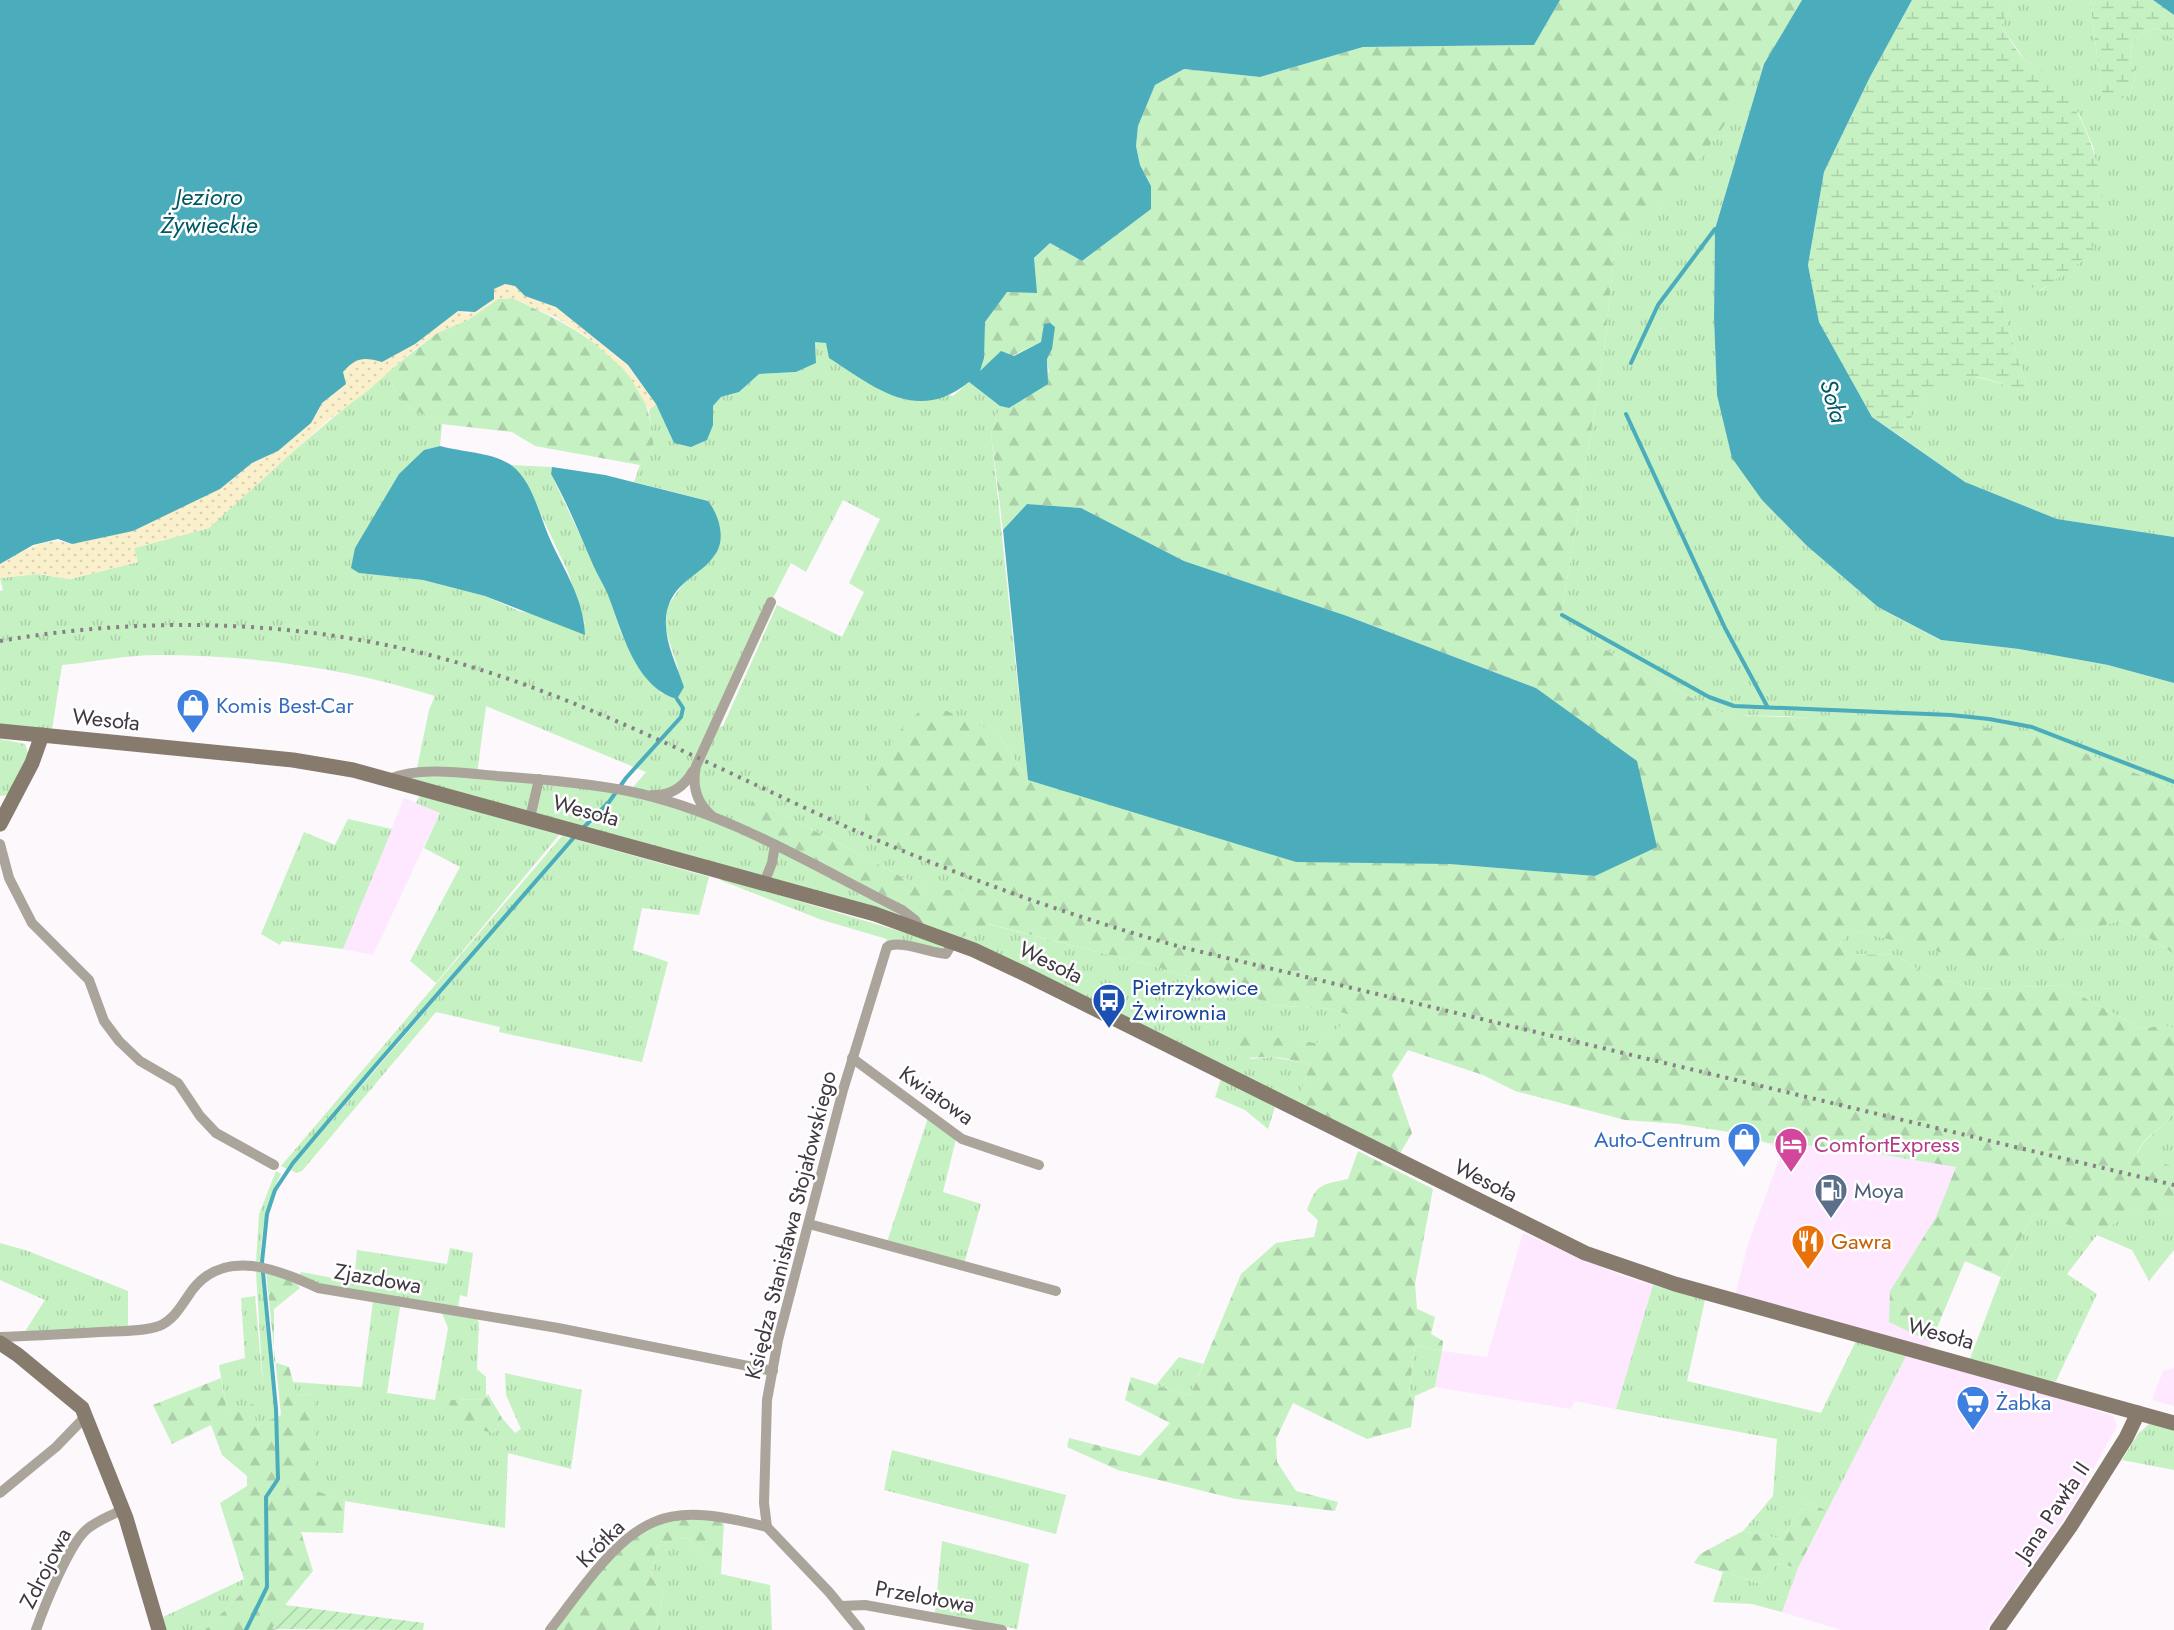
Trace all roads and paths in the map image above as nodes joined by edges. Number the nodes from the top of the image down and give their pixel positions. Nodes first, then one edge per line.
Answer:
1 (771, 602) dead end
2 (0, 731) edge
3 (42, 735) junction
4 (696, 766) junction
5 (389, 779) junction
6 (539, 779) junction
7 (642, 795) junction
8 (530, 818) junction
9 (715, 820) junction
10 (0, 824) edge
11 (0, 844) edge
12 (775, 845) junction
13 (764, 883) junction
14 (920, 928) junction
15 (953, 942) junction
16 (852, 1058) junction
17 (274, 1165) dead end
18 (1040, 1165) dead end
19 (809, 1224) junction
20 (1056, 1291) dead end
21 (0, 1337) edge
22 (0, 1343) edge
23 (772, 1371) junction
24 (2138, 1413) junction
25 (85, 1417) junction
26 (2174, 1423) edge
27 (0, 1493) edge
28 (123, 1509) junction
29 (767, 1527) junction
30 (841, 1606) junction
31 (36, 1630) edge
32 (159, 1630) edge
33 (550, 1630) edge
34 (860, 1630) edge
35 (1002, 1630) edge
36 (1997, 1630) edge

1 - 4 street
2 - 3 main road, Wesoła
3 - 5 main road, Wesoła
3 - 10 main road
4 - 7 street
4 - 9 street
5 - 6 street
5 - 8 main road, Wesoła
6 - 7 street
6 - 8 street
7 - 9 street
8 - 13 main road, Wesoła
9 - 12 street
11 - 17 street
12 - 13 street
12 - 14 street
13 - 14 main road, Wesoła
14 - 15 main road, Wesoła
15 - 16 street, Księdza Stanisława Stojałowskiego
15 - 24 main road, Wesoła
16 - 18 street, Kwiatowa
16 - 19 street, Księdza Stanisława Stojałowskiego
19 - 20 street
19 - 23 street, Księdza Stanisława Stojałowskiego
21 - 23 street, Zjazdowa
22 - 25 main road
23 - 29 street, Księdza Stanisława Stojałowskiego
24 - 26 main road, Wesoła
24 - 36 main road, Jana Pawła II
25 - 27 street
25 - 28 main road
28 - 31 street, Zdrojowa
28 - 32 main road
29 - 30 street
29 - 33 street, Krótka
30 - 34 street
30 - 35 street, Przelotowa

